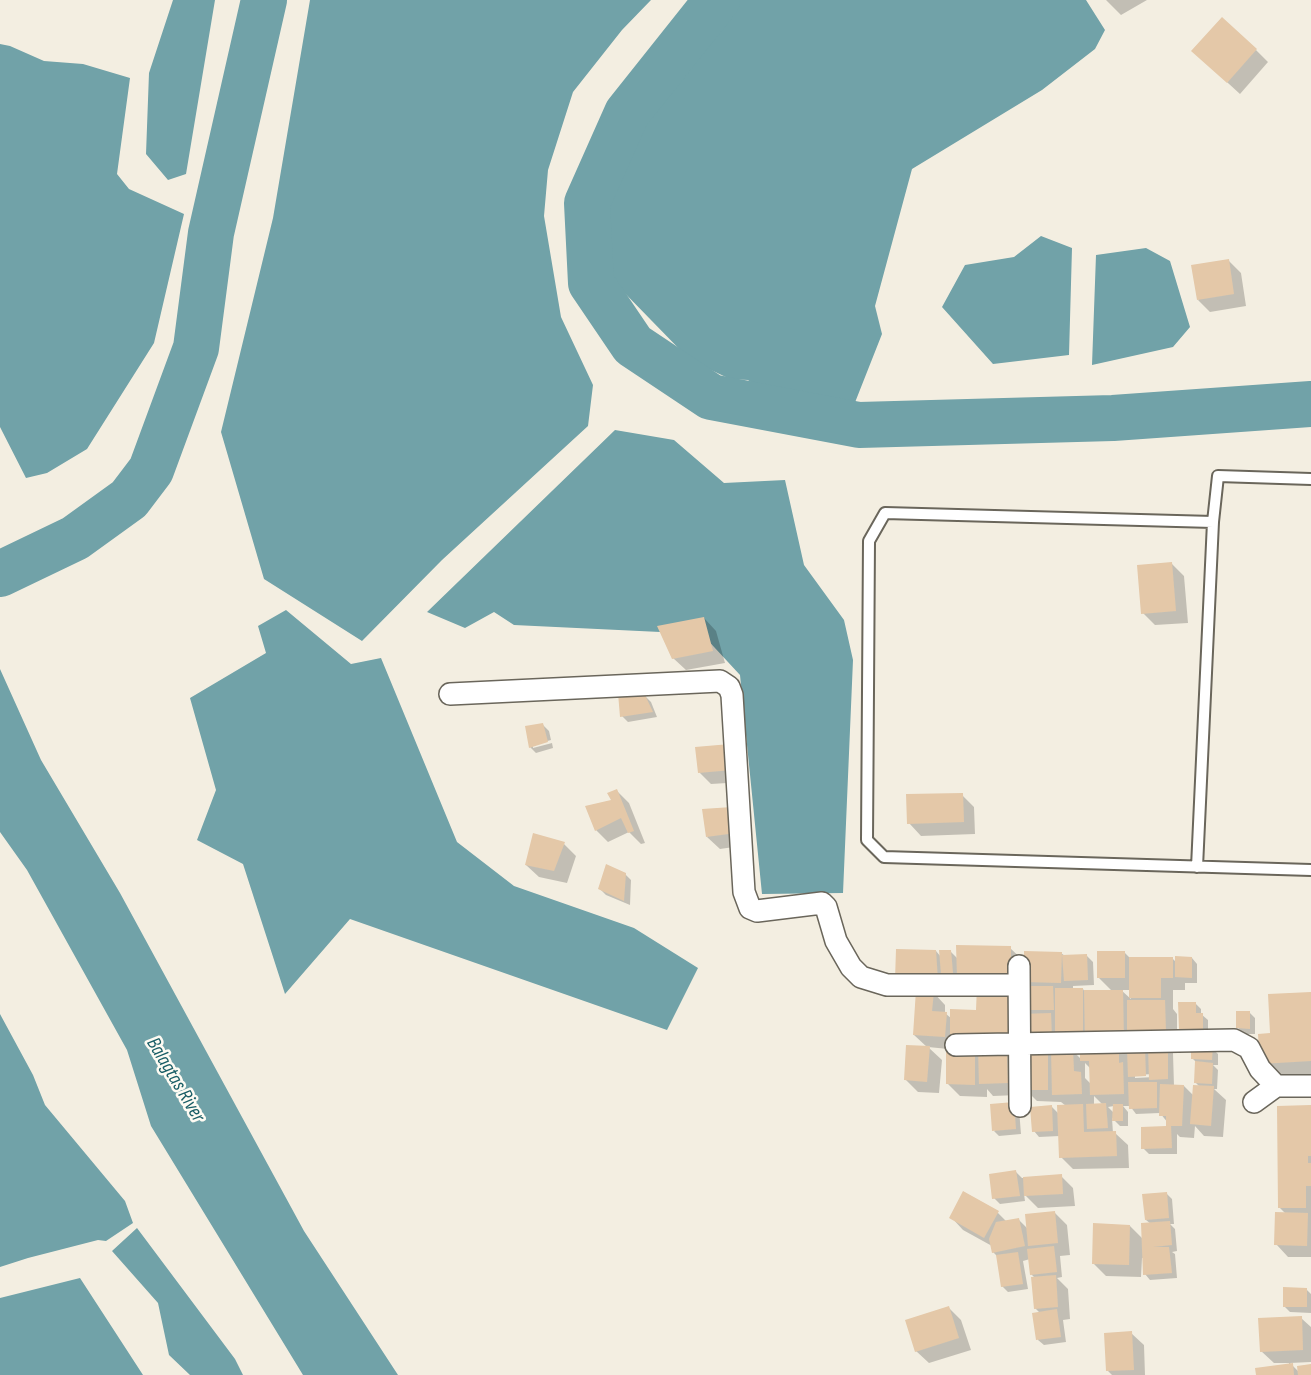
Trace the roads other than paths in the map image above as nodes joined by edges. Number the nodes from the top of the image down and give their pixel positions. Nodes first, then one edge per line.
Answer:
1 (1311, 479) edge
2 (1213, 522) junction
3 (450, 694) dead end
4 (1197, 867) junction
5 (1311, 870) edge
6 (956, 1045) dead end
7 (1020, 1045) junction
8 (1276, 1086) junction
9 (1311, 1086) edge
10 (1254, 1102) dead end
11 (1020, 1107) dead end

1 - 2 lane
2 - 4 lane
2 - 4 lane
3 - 7 street
4 - 5 lane
6 - 7 street
7 - 8 street
7 - 11 street
8 - 9 street
8 - 10 street

